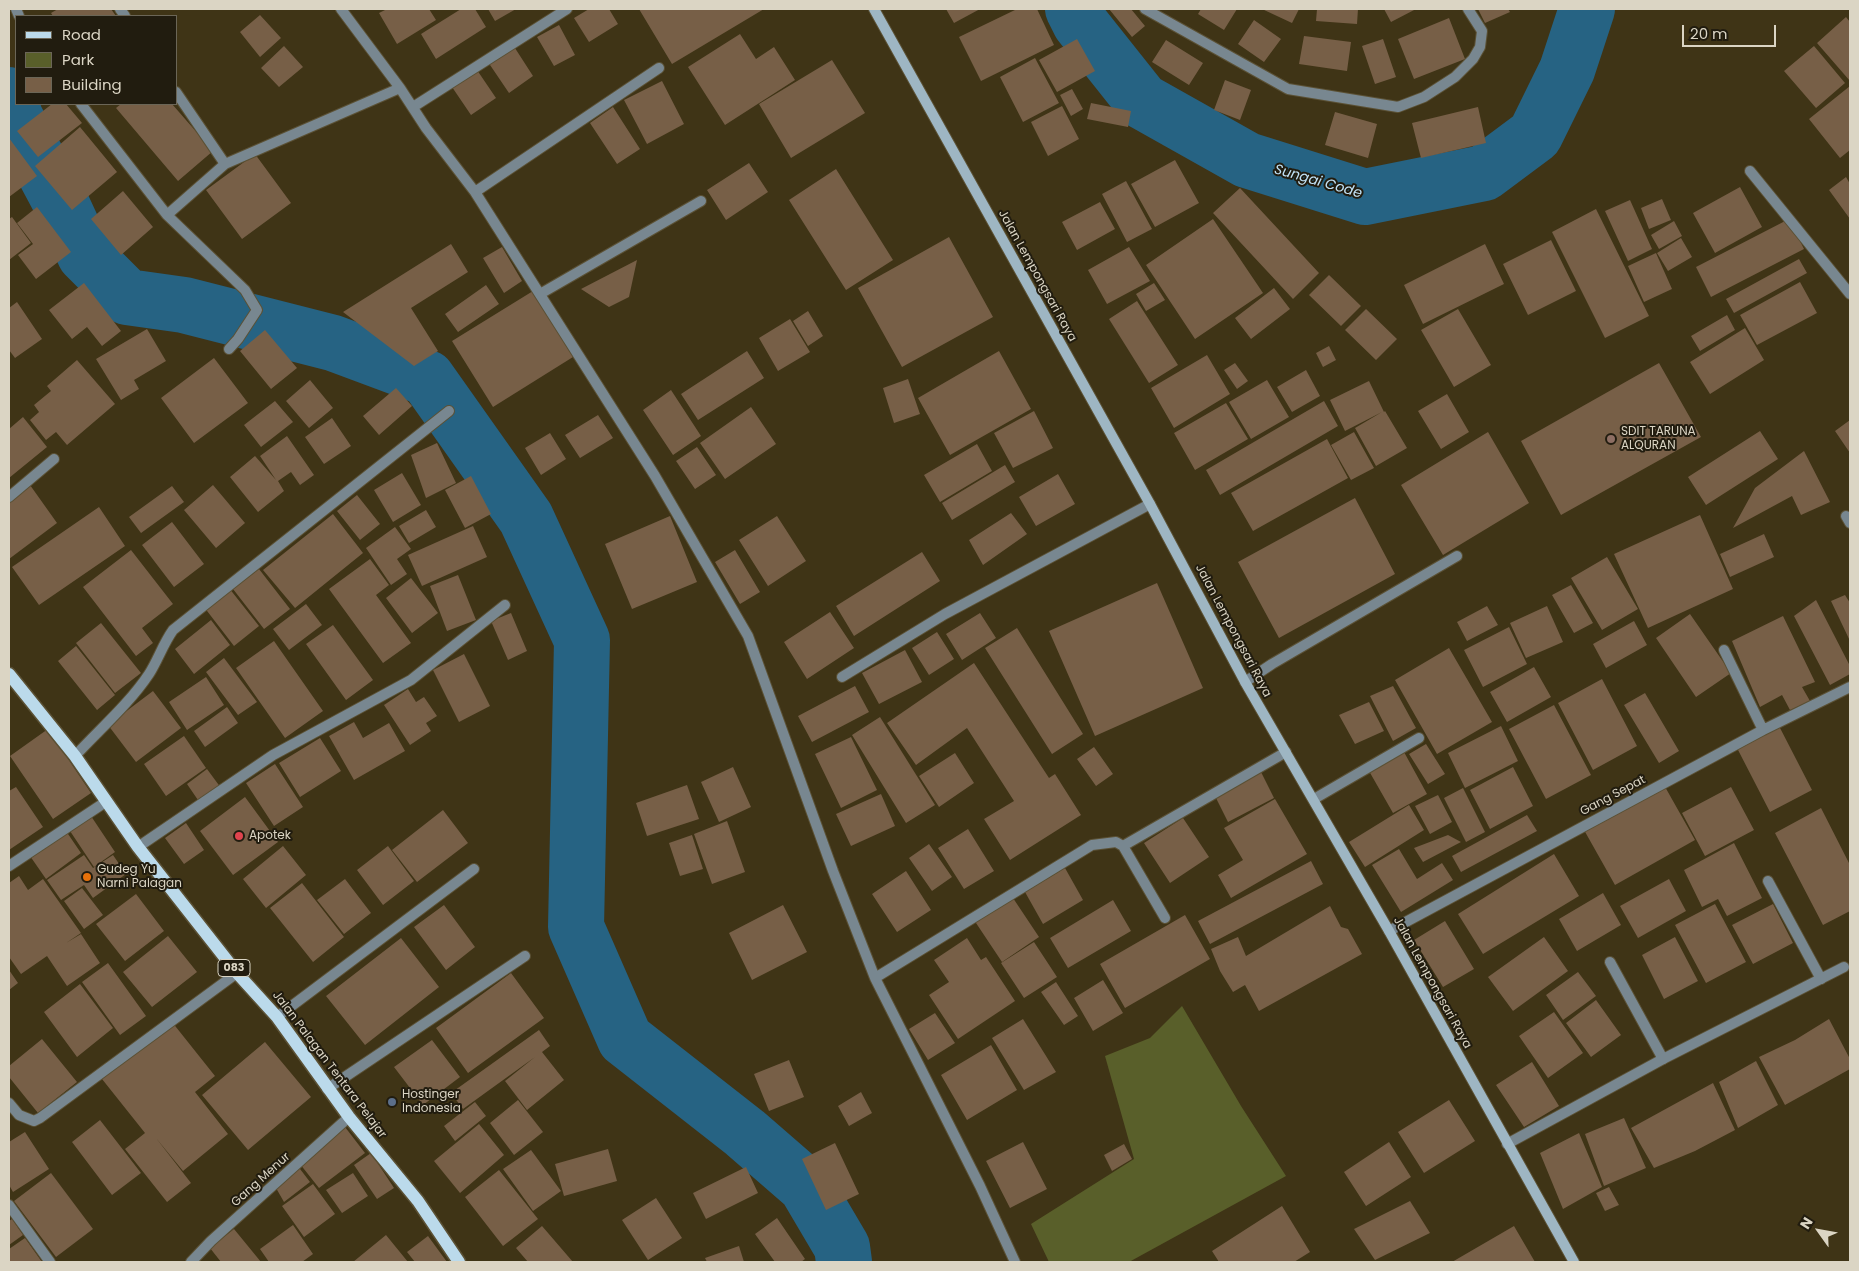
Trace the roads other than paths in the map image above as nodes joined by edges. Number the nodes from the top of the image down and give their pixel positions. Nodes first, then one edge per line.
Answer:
1 (341, 9) edge
2 (567, 9) edge
3 (874, 9) edge
4 (1145, 9) edge
5 (1468, 9) edge
6 (659, 68) dead end
7 (400, 88) junction
8 (178, 95) edge
9 (82, 105) edge
10 (413, 107) junction
11 (225, 164) junction
12 (1750, 171) dead end
13 (475, 192) junction
14 (700, 201) dead end
15 (167, 215) junction
16 (540, 294) junction
17 (1850, 294) edge
18 (230, 349) dead end
19 (449, 411) dead end
20 (54, 458) dead end
21 (9, 497) edge
22 (1150, 504) junction
23 (1457, 556) dead end
24 (505, 605) dead end
25 (1724, 650) dead end
26 (9, 674) edge
27 (842, 677) dead end
28 (1245, 682) junction
29 (1850, 687) edge
30 (1763, 730) junction
31 (1419, 738) dead end
32 (1286, 752) junction
33 (75, 756) junction
34 (1314, 799) junction
35 (107, 801) junction
36 (1123, 846) junction
37 (138, 847) junction
38 (9, 866) edge
39 (474, 869) dead end
40 (1768, 881) dead end
41 (1165, 918) dead end
42 (1389, 931) junction
43 (525, 956) dead end
44 (1610, 962) dead end
45 (1844, 967) dead end
46 (237, 973) junction
47 (875, 978) junction
48 (1821, 980) junction
49 (277, 1017) junction
50 (1663, 1059) junction
51 (327, 1089) junction
52 (9, 1103) edge
53 (349, 1118) junction
54 (1507, 1144) junction
55 (9, 1205) edge
56 (50, 1262) edge
57 (191, 1262) edge
58 (459, 1262) edge
59 (1015, 1262) edge
60 (1574, 1262) edge

1 - 7 street
2 - 10 street
3 - 22 main road, Jalan Lempongsari Raya
4 - 5 street
6 - 13 street
7 - 10 street
7 - 11 street
8 - 11 street
9 - 15 street
10 - 13 street
11 - 15 street
12 - 17 street
13 - 16 street
14 - 16 street
15 - 18 street
16 - 47 street
19 - 33 street
20 - 21 street
22 - 27 street
22 - 28 main road, Jalan Lempongsari Raya
23 - 28 street
24 - 37 street
25 - 30 street
26 - 33 main road, Jalan Palagan Tentara Pelajar / 083
28 - 32 main road, Jalan Lempongsari Raya
29 - 30 street, Gang Sepat
30 - 42 street, Gang Sepat
31 - 34 street
32 - 34 main road, Jalan Lempongsari Raya
32 - 36 street
33 - 35 main road, Jalan Palagan Tentara Pelajar / 083
34 - 42 main road, Jalan Lempongsari Raya
35 - 37 main road, Jalan Palagan Tentara Pelajar / 083
35 - 38 street
36 - 41 street
36 - 47 street
37 - 46 main road, Jalan Palagan Tentara Pelajar / 083
39 - 49 street
40 - 48 street
42 - 54 main road, Jalan Lempongsari Raya
43 - 51 street
44 - 50 street
45 - 48 street
46 - 49 main road, Jalan Palagan Tentara Pelajar / 083
46 - 52 street
47 - 59 street
48 - 50 street
49 - 51 main road, Jalan Palagan Tentara Pelajar / 083
50 - 54 street
51 - 53 main road, Jalan Palagan Tentara Pelajar / 083
53 - 57 street, Gang Menur
53 - 58 main road, Jalan Palagan Tentara Pelajar / 083
54 - 60 main road, Jalan Lempongsari Raya
55 - 56 street

